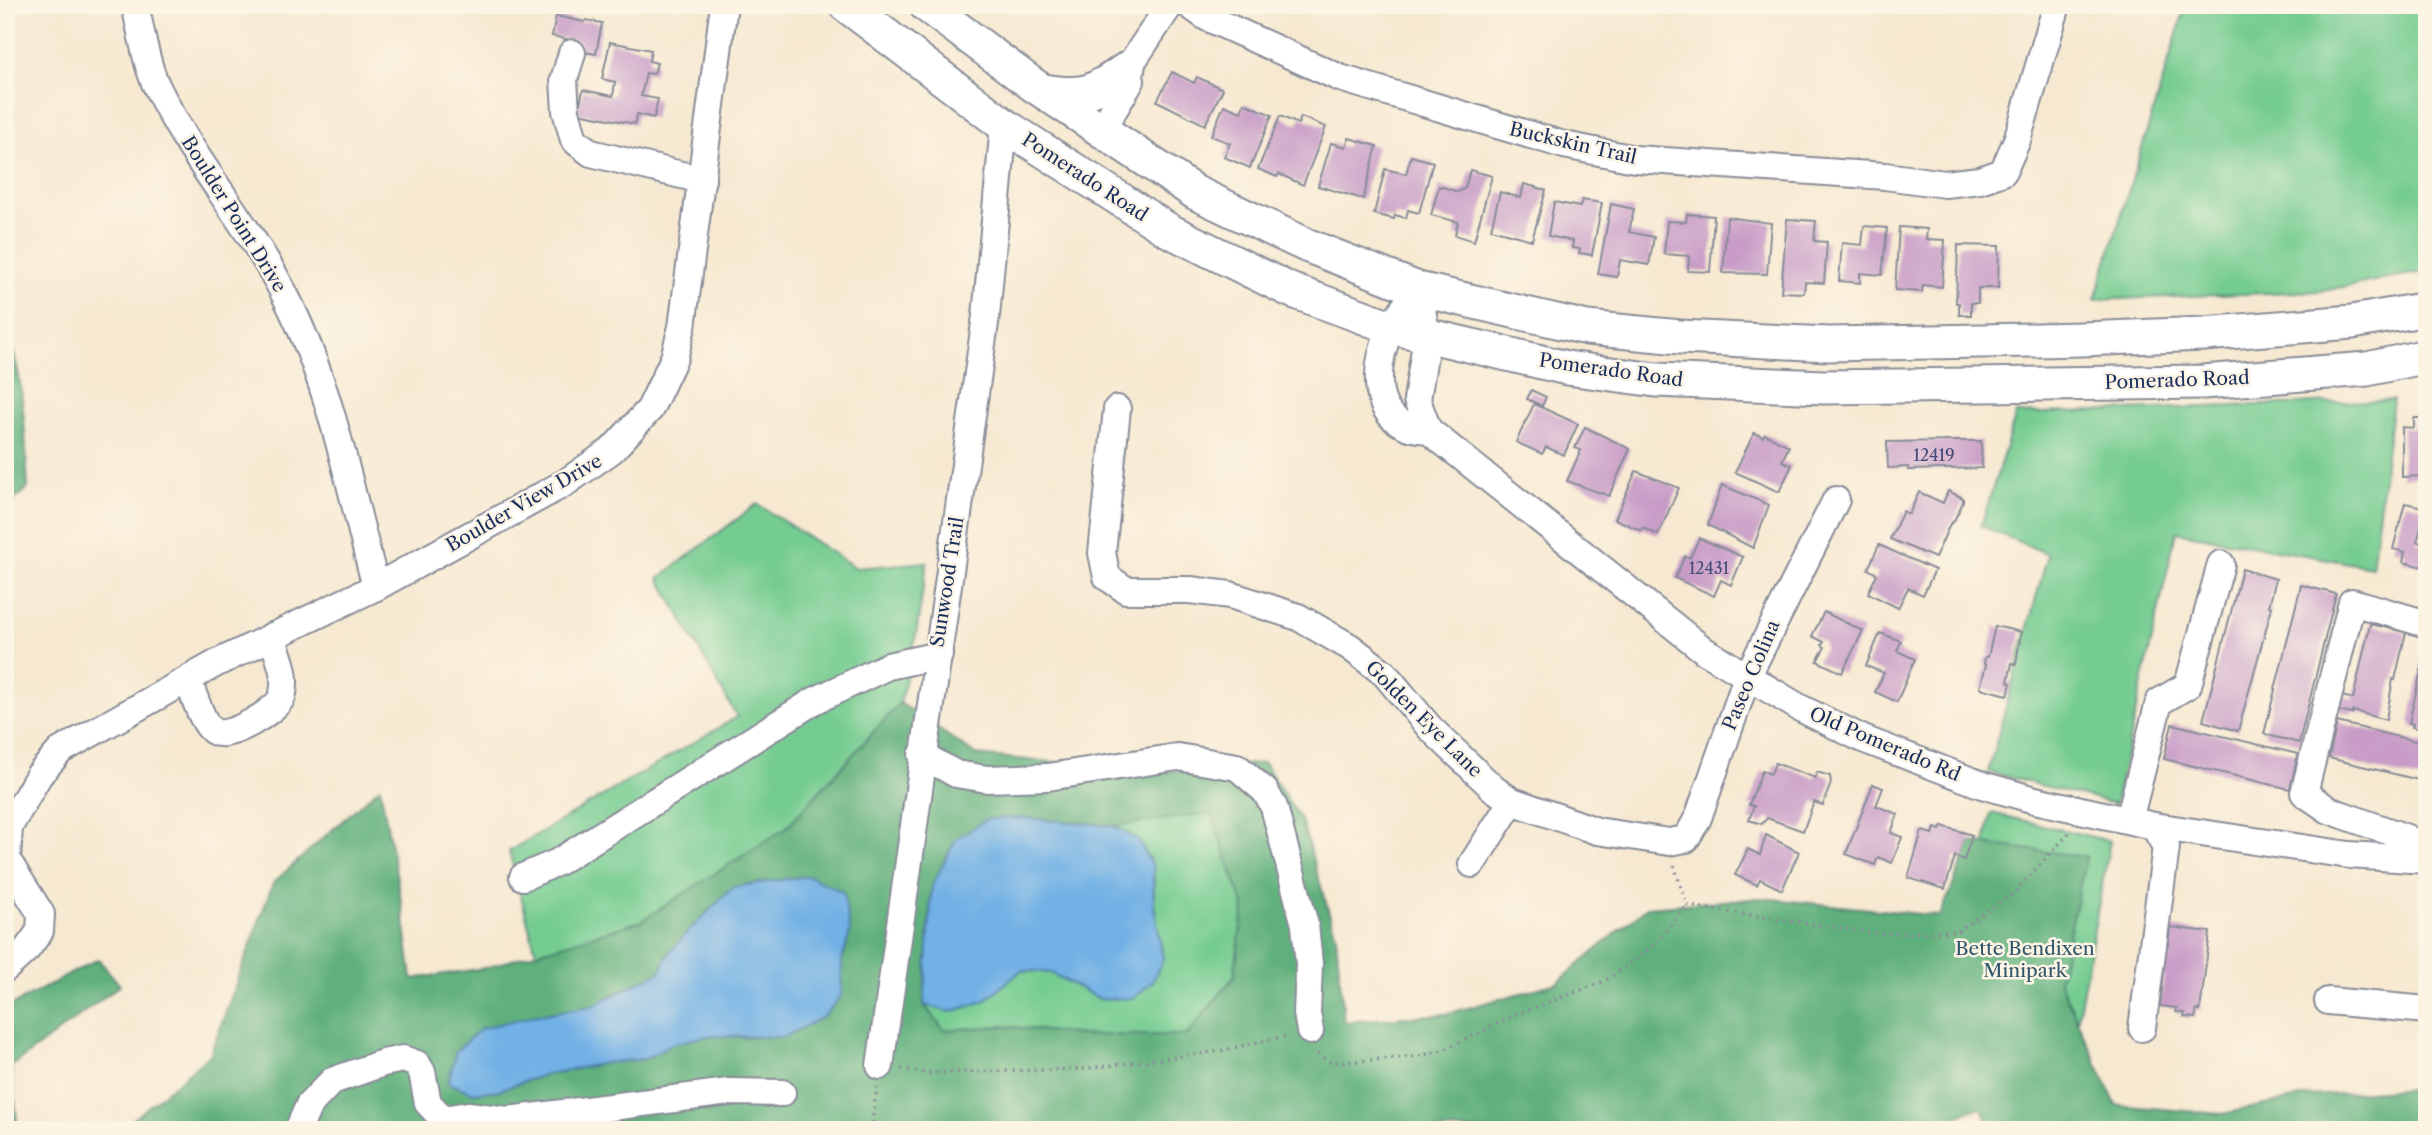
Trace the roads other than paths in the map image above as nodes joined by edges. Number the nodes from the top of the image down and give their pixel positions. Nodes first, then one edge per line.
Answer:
1 (135, 5) edge
2 (724, 5) edge
3 (846, 5) edge
4 (926, 5) edge
5 (1170, 5) edge
6 (1189, 5) edge
7 (2057, 5) edge
8 (572, 53) dead end
9 (1128, 68) junction
10 (1041, 91) junction
11 (1004, 125) junction
12 (1101, 131) junction
13 (702, 180) junction
14 (1418, 289) junction
15 (2427, 309) edge
16 (1391, 327) junction
17 (1427, 337) junction
18 (2427, 356) edge
19 (1117, 409) dead end
20 (1428, 430) junction
21 (1836, 500) dead end
22 (2221, 564) dead end
23 (376, 587) junction
24 (2427, 624) edge
25 (275, 634) junction
26 (939, 655) junction
27 (1747, 677) junction
28 (188, 680) junction
29 (922, 755) junction
30 (1512, 801) junction
31 (2141, 823) junction
32 (1669, 842) joint
33 (2419, 860) edge
34 (1472, 864) dead end
35 (523, 877) dead end
36 (5, 969) edge
37 (2328, 1001) dead end
38 (2427, 1010) edge
39 (2142, 1028) dead end
40 (1310, 1031) road end
41 (880, 1066) road end
42 (782, 1093) dead end
43 (298, 1130) edge

1 - 23 street, Boulder Point Drive
2 - 13 street, Boulder View Drive
3 - 11 main road, Pomerado Road
4 - 10 main road, Pomerado Road
5 - 9 street
6 - 7 street, Buckskin Trail
8 - 13 street
9 - 10 main road
9 - 12 street
10 - 12 main road, Pomerado Road
11 - 12 main road
11 - 16 main road, Pomerado Road
11 - 26 street, Sunwood Trail
12 - 14 main road, Pomerado Road
13 - 23 street, Boulder View Drive
14 - 15 main road, Pomerado Road
14 - 16 street, Old Pomerado Rd
14 - 17 street
16 - 17 main road, Pomerado Road
16 - 20 street, Old Pomerado Rd
17 - 18 main road, Pomerado Road
17 - 20 street
19 - 30 street, Golden Eye Lane
20 - 27 street, Old Pomerado Rd
21 - 27 street, Paseo Colina
22 - 31 street
23 - 25 street, Boulder View Drive
24 - 33 street
25 - 28 street, Boulder View Drive
25 - 28 street
26 - 29 street
26 - 35 street, Sunwood Trail
27 - 31 street, Old Pomerado Rd
27 - 32 street, Paseo Colina
28 - 36 street, Boulder View Drive
29 - 40 street
29 - 41 street
30 - 32 street, Golden Eye Lane
30 - 34 street
31 - 33 street, Old Pomerado Rd
31 - 39 street
37 - 38 street
42 - 43 street

